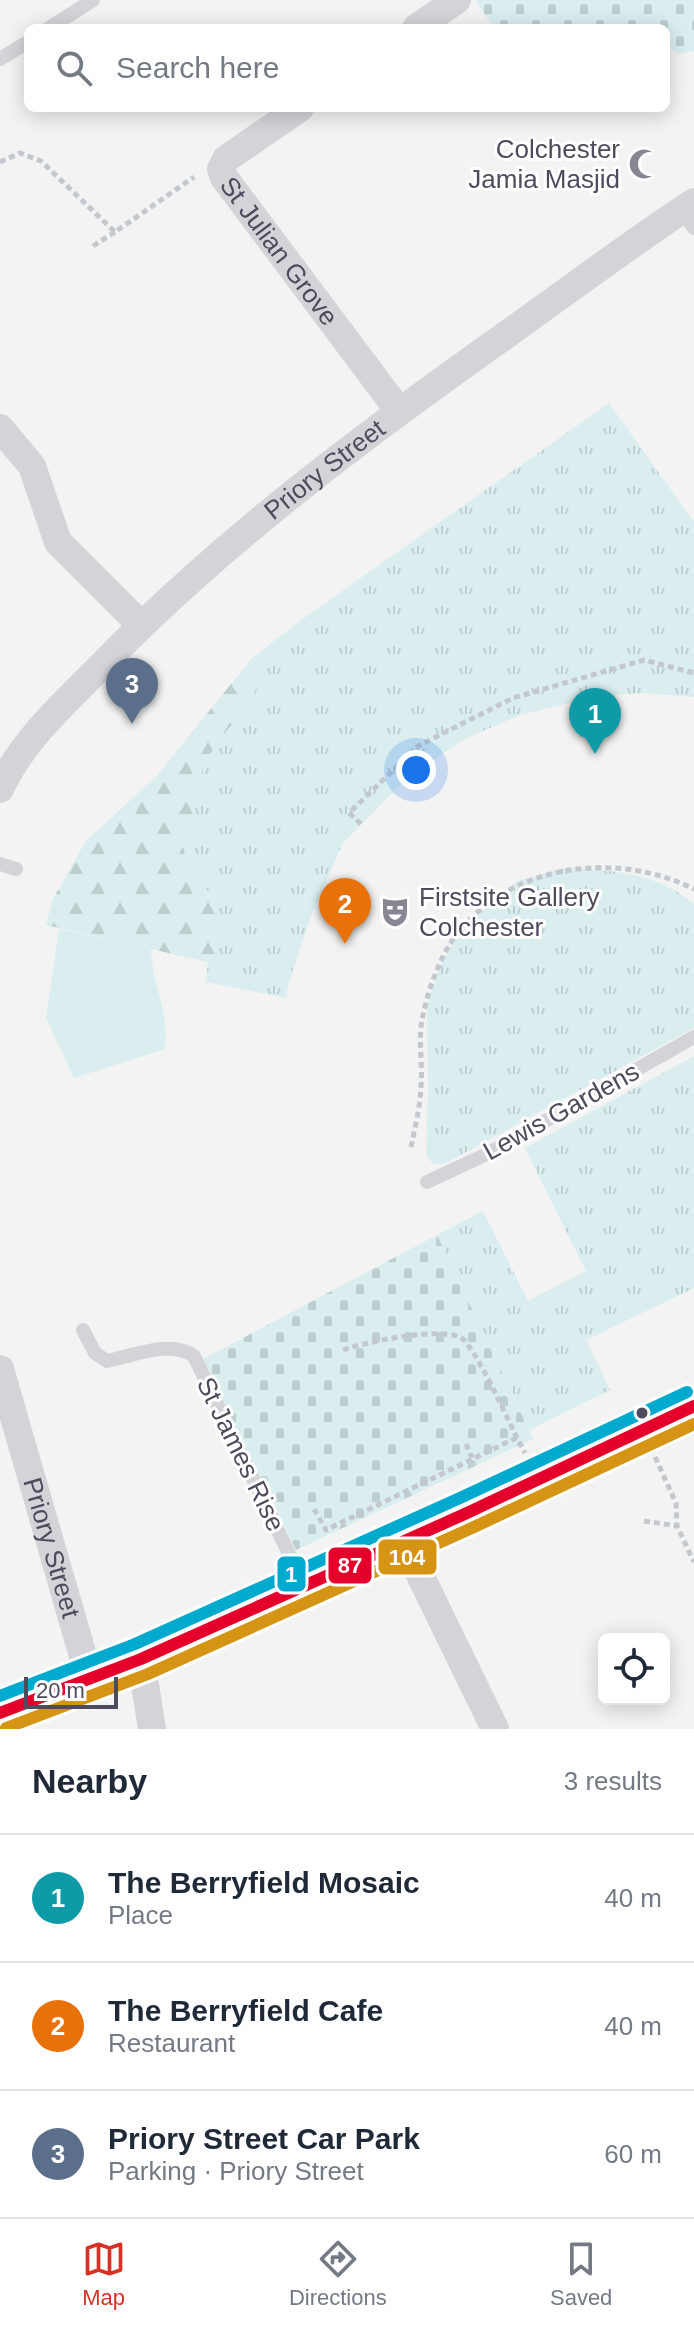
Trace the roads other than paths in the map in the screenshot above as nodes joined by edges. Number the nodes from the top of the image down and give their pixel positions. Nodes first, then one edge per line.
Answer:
1 (93, 0) edge
2 (457, 0) edge
3 (55, 24) edge
4 (422, 24) edge
5 (24, 44) edge
6 (0, 59) edge
7 (294, 112) edge
8 (690, 213) edge
9 (399, 411) junction
10 (0, 428) edge
11 (141, 625) junction
12 (1, 783) edge
13 (0, 864) edge
14 (16, 869) dead end
15 (694, 1037) edge
16 (427, 1182) dead end
17 (83, 1330) dead end
18 (0, 1369) edge
19 (667, 1419) edge
20 (404, 1542) junction
21 (304, 1584) junction
22 (141, 1659) junction
23 (90, 1680) junction
24 (0, 1713) edge
25 (152, 1729) edge
26 (495, 1729) edge

1 - 3 lane
2 - 4 street
5 - 6 lane
7 - 9 street, St Julian Grove
8 - 9 street, Priory Street
9 - 11 street, Priory Street
10 - 11 street
11 - 12 street, Priory Street
13 - 14 lane
15 - 16 lane, Lewis Gardens
17 - 21 lane, St James Rise
18 - 23 street, Priory Street
19 - 20 street
20 - 21 street
20 - 26 street
21 - 22 street
22 - 23 street
22 - 25 street
23 - 24 street

